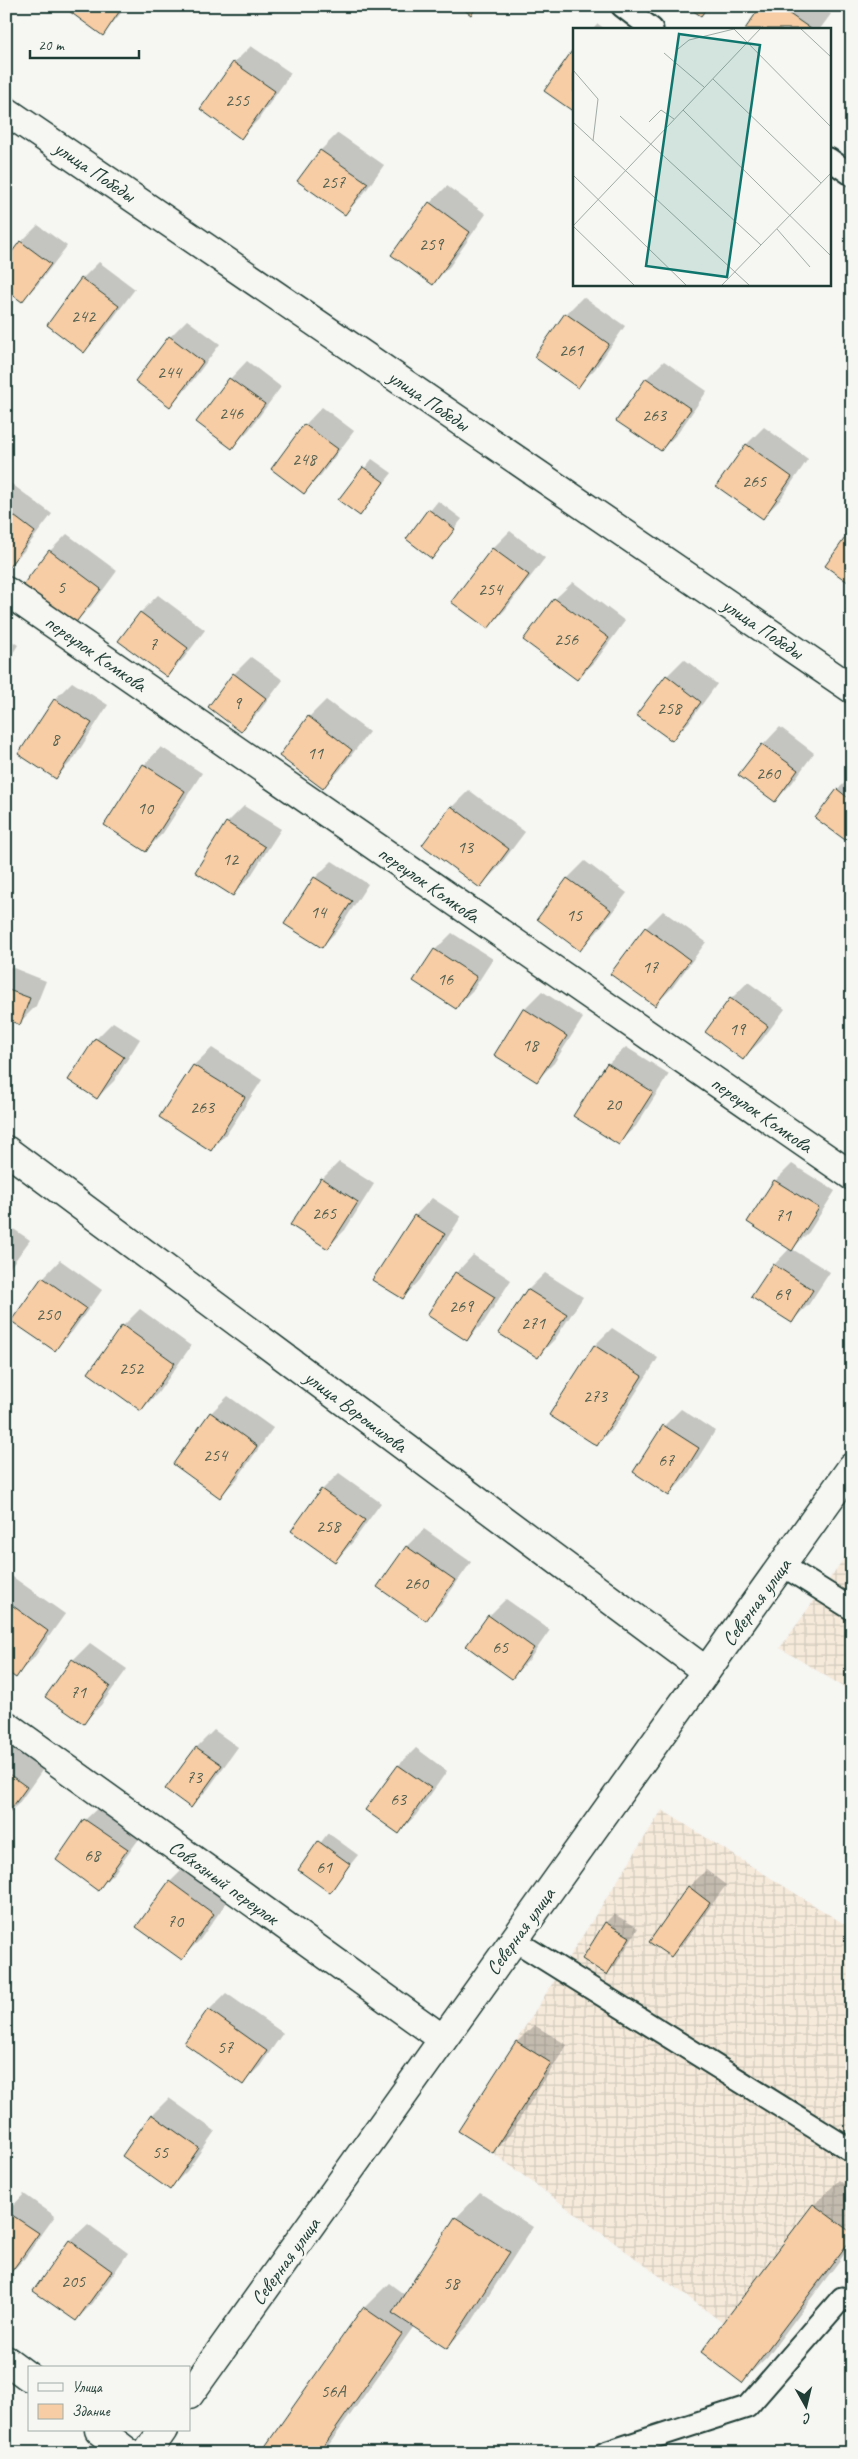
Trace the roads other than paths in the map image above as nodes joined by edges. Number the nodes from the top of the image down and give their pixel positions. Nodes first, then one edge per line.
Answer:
1 (622, 6) edge
2 (651, 28) edge
3 (6, 111) edge
4 (830, 160) edge
5 (852, 175) edge
6 (6, 591) edge
7 (852, 689) edge
8 (6, 1150) edge
9 (852, 1176) edge
10 (852, 1467) edge
11 (782, 1565) junction
12 (852, 1609) edge
13 (706, 1671) junction
14 (6, 1725) edge
15 (514, 1940) junction
16 (443, 2039) junction
17 (852, 2151) edge
18 (842, 2298) dead end
19 (6, 2360) edge
20 (28, 2376) edge
21 (190, 2394) edge
22 (102, 2432) edge
23 (163, 2432) edge
24 (129, 2453) edge
25 (147, 2453) edge
26 (604, 2453) edge

1 - 2 lane
3 - 7 street, улица Победы
4 - 5 lane
6 - 9 street, переулок Комкова
8 - 13 street, улица Ворошилова
10 - 11 street, Северная улица
11 - 12 lane
11 - 13 street, Северная улица
13 - 15 street, Северная улица
14 - 16 street, Совхозный переулок
15 - 16 street, Северная улица
15 - 17 lane
16 - 21 street, Северная улица
18 - 26 lane
19 - 20 street
22 - 24 street
23 - 25 street

